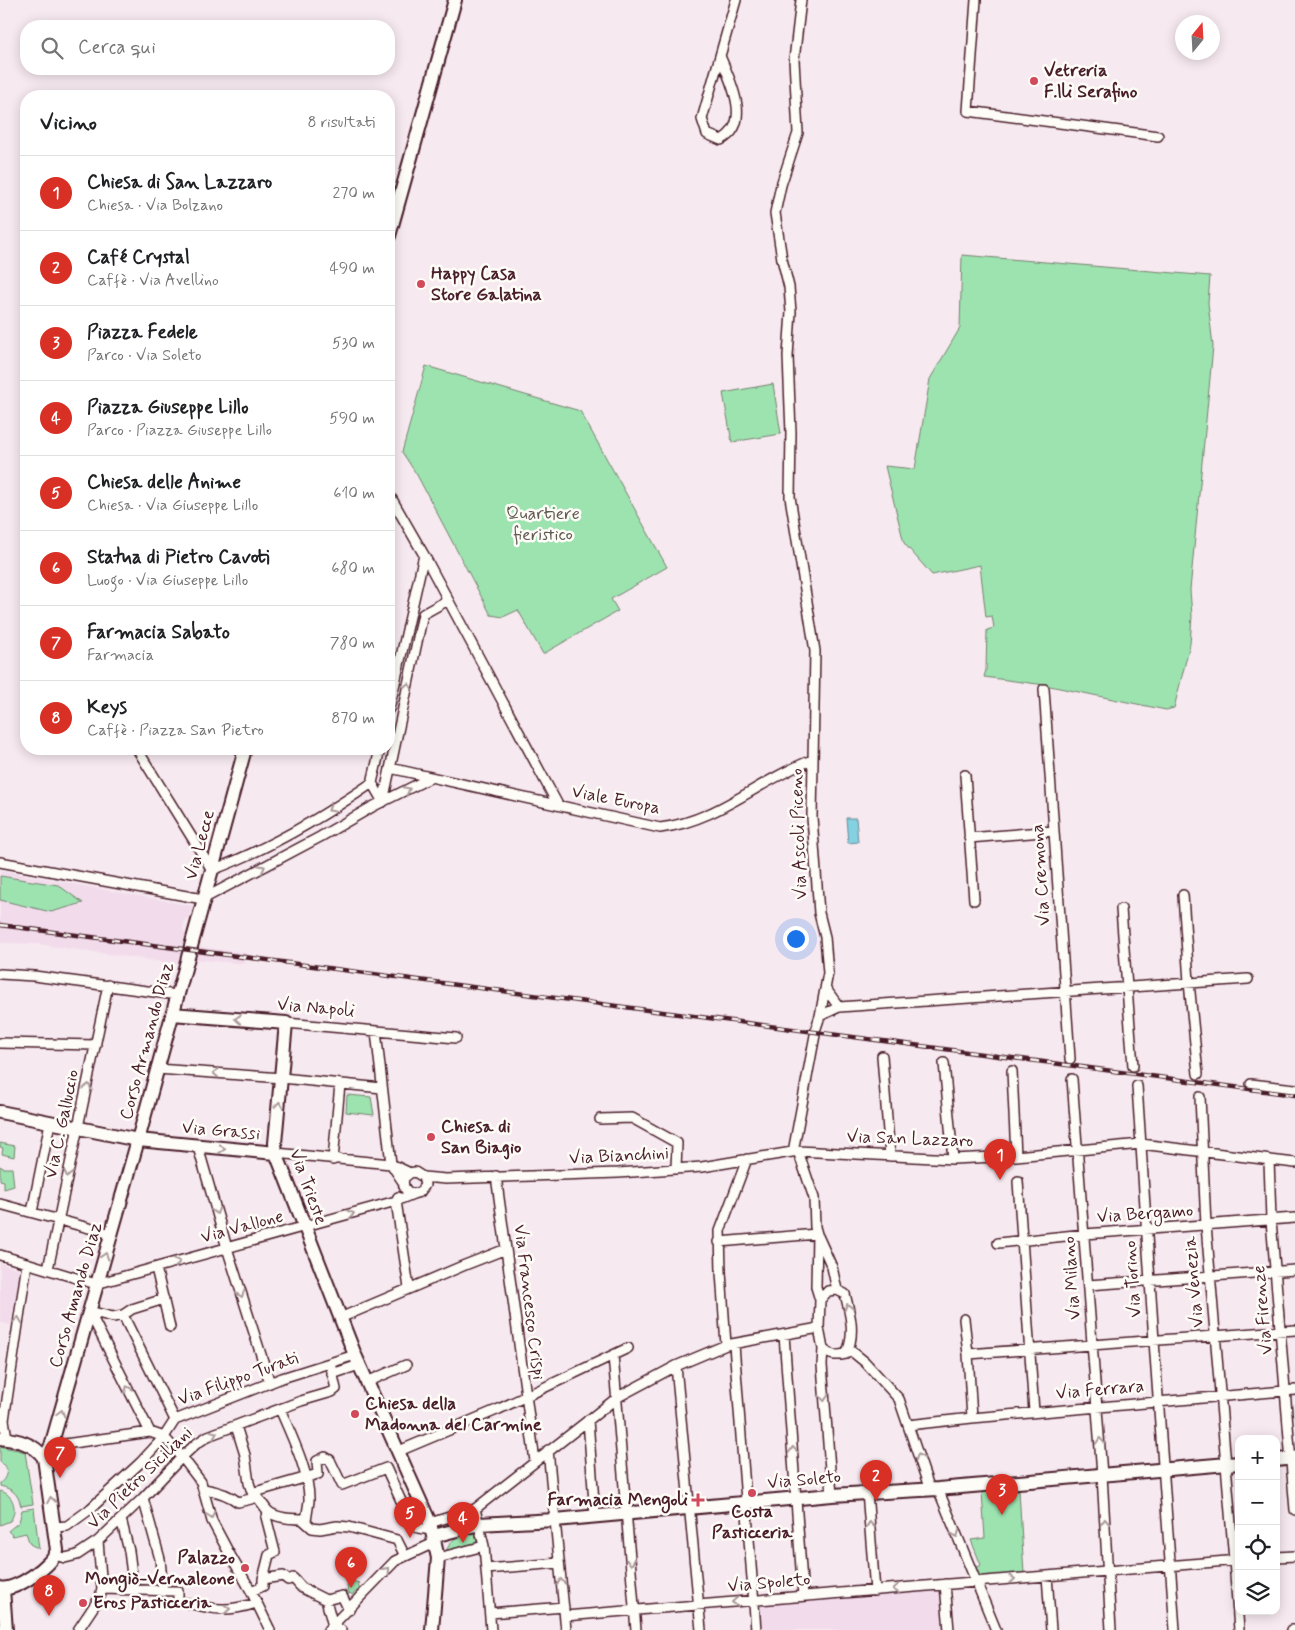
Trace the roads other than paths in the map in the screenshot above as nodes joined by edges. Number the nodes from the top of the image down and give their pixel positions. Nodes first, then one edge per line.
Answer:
1 (454, 0) edge
2 (736, 0) edge
3 (801, 0) edge
4 (976, 0) edge
5 (720, 56) junction
6 (1158, 136) dead end
7 (395, 214) edge
8 (395, 504) edge
9 (424, 555) junction
10 (448, 600) junction
11 (411, 611) junction
12 (423, 614) junction
13 (395, 682) edge
14 (1044, 689) dead end
15 (395, 745) edge
16 (141, 755) edge
17 (243, 755) edge
18 (379, 755) edge
19 (393, 755) edge
20 (812, 760) junction
21 (390, 768) junction
22 (964, 775) dead end
23 (430, 778) junction
24 (372, 783) junction
25 (383, 802) junction
26 (558, 805) junction
27 (1054, 831) junction
28 (969, 838) junction
29 (237, 861) junction
30 (0, 862) edge
31 (212, 870) junction
32 (246, 876) junction
33 (1183, 896) dead end
34 (203, 899) junction
35 (974, 900) dead end
36 (1121, 909) dead end
37 (190, 950) joint
38 (0, 974) edge
39 (1248, 978) dead end
40 (1189, 982) junction
41 (108, 985) junction
42 (1126, 987) junction
43 (826, 989) junction
44 (1064, 992) junction
45 (177, 995) junction
46 (839, 1007) junction
47 (172, 1014) junction
48 (820, 1016) junction
49 (286, 1022) junction
50 (376, 1031) junction
51 (456, 1038) dead end
52 (0, 1043) edge
53 (96, 1045) junction
54 (882, 1056) dead end
55 (1070, 1059) dead end
56 (944, 1063) dead end
57 (1133, 1066) dead end
58 (157, 1069) junction
59 (1012, 1071) dead end
60 (1198, 1074) dead end
61 (282, 1078) junction
62 (1072, 1078) dead end
63 (340, 1084) junction
64 (1251, 1084) dead end
65 (1137, 1086) dead end
66 (382, 1088) junction
67 (1295, 1089) edge
68 (1200, 1097) dead end
69 (0, 1112) edge
70 (600, 1119) dead end
71 (50, 1123) junction
72 (78, 1128) junction
73 (138, 1140) junction
74 (1140, 1144) junction
75 (198, 1147) junction
76 (1078, 1150) junction
77 (1203, 1151) junction
78 (796, 1152) junction
79 (276, 1153) junction
80 (890, 1156) junction
81 (1016, 1156) junction
82 (747, 1159) junction
83 (953, 1159) junction
84 (333, 1160) junction
85 (1269, 1160) junction
86 (1295, 1163) edge
87 (391, 1164) junction
88 (676, 1169) junction
89 (410, 1173) junction
90 (496, 1176) junction
91 (423, 1177) junction
92 (446, 1179) junction
93 (1018, 1182) dead end
94 (403, 1184) junction
95 (423, 1190) junction
96 (413, 1194) junction
97 (396, 1201) junction
98 (0, 1204) edge
99 (32, 1212) junction
100 (1295, 1218) edge
101 (58, 1219) junction
102 (1271, 1220) junction
103 (1206, 1225) junction
104 (304, 1227) junction
105 (1146, 1230) junction
106 (111, 1234) junction
107 (817, 1234) junction
108 (1085, 1234) junction
109 (1023, 1241) junction
110 (719, 1242) junction
111 (998, 1243) dead end
112 (227, 1248) junction
113 (506, 1250) junction
114 (0, 1254) edge
115 (27, 1263) junction
116 (156, 1268) junction
117 (48, 1269) junction
118 (1295, 1270) edge
119 (1276, 1271) junction
120 (1210, 1276) junction
121 (1150, 1281) junction
122 (96, 1284) junction
123 (1088, 1285) junction
124 (409, 1288) junction
125 (837, 1290) junction
126 (164, 1299) junction
127 (820, 1300) junction
128 (89, 1312) junction
129 (123, 1315) junction
130 (340, 1318) junction
131 (964, 1319) dead end
132 (170, 1327) dead end
133 (819, 1328) junction
134 (1295, 1330) edge
135 (1281, 1331) junction
136 (784, 1335) junction
137 (1215, 1336) junction
138 (1154, 1341) junction
139 (730, 1345) junction
140 (1093, 1345) junction
141 (628, 1348) dead end
142 (823, 1349) junction
143 (849, 1349) junction
144 (1030, 1350) junction
145 (968, 1354) junction
146 (613, 1355) junction
147 (357, 1360) junction
148 (330, 1363) junction
149 (406, 1365) dead end
150 (676, 1366) junction
151 (332, 1374) junction
152 (368, 1382) junction
153 (270, 1384) junction
154 (1290, 1390) edge
155 (1219, 1396) junction
156 (525, 1397) junction
157 (618, 1397) junction
158 (1158, 1402) junction
159 (1097, 1407) junction
160 (280, 1409) junction
161 (1034, 1412) junction
162 (972, 1418) junction
163 (2, 1420) edge
164 (175, 1420) junction
165 (588, 1420) junction
166 (908, 1425) junction
167 (236, 1426) junction
168 (150, 1432) junction
169 (164, 1437) junction
170 (3, 1438) edge
171 (52, 1446) junction
172 (548, 1450) junction
173 (399, 1452) junction
174 (182, 1457) junction
175 (44, 1458) junction
176 (1293, 1458) edge
177 (1280, 1460) edge
178 (535, 1461) junction
179 (1235, 1463) edge
180 (1226, 1464) junction
181 (1163, 1470) junction
182 (1102, 1475) junction
183 (305, 1477) junction
184 (204, 1489) junction
185 (934, 1489) junction
186 (867, 1492) junction
187 (252, 1495) junction
188 (832, 1495) junction
189 (143, 1498) junction
190 (796, 1499) junction
191 (746, 1503) junction
192 (690, 1508) junction
193 (475, 1509) junction
194 (1295, 1510) edge
195 (269, 1512) junction
196 (626, 1514) junction
197 (595, 1516) junction
198 (121, 1519) junction
199 (306, 1520) junction
200 (555, 1520) junction
201 (479, 1524) junction
202 (55, 1527) junction
203 (433, 1533) junction
204 (98, 1541) junction
205 (1235, 1543) edge
206 (484, 1546) junction
207 (55, 1555) junction
208 (406, 1556) junction
209 (1295, 1556) edge
210 (1280, 1557) edge
211 (438, 1558) junction
212 (1235, 1560) edge
213 (559, 1564) junction
214 (1171, 1565) junction
215 (486, 1569) junction
216 (1108, 1570) junction
217 (1237, 1570) edge
218 (1047, 1576) junction
219 (263, 1579) junction
220 (976, 1583) junction
221 (945, 1584) junction
222 (2, 1589) edge
223 (134, 1590) junction
224 (251, 1591) junction
225 (875, 1591) junction
226 (163, 1592) junction
227 (101, 1593) junction
228 (804, 1596) junction
229 (326, 1600) junction
230 (754, 1601) junction
231 (256, 1602) junction
232 (699, 1605) junction
233 (349, 1610) junction
234 (635, 1610) junction
235 (564, 1612) junction
236 (490, 1613) junction
237 (334, 1629) edge
238 (6, 1630) edge
239 (78, 1630) edge
240 (270, 1630) edge
241 (432, 1630) edge
242 (491, 1630) edge
243 (566, 1630) edge
244 (636, 1630) edge
245 (701, 1630) edge
246 (756, 1630) edge
247 (949, 1630) edge
248 (996, 1630) edge
249 (1051, 1630) edge
250 (1111, 1630) edge
251 (1176, 1630) edge
252 (1239, 1630) edge
253 (1291, 1630) edge
254 (1295, 1630) edge

1 - 7 street
2 - 5 street
3 - 20 street, Via Ascoli Piceno
4 - 6 street
5 - 5 street
8 - 9 street
9 - 10 street
9 - 11 street
10 - 12 street
10 - 26 street
11 - 12 street
11 - 13 street
15 -> 12 street
14 - 27 street, Via Cremona
16 - 31 street
17 - 31 street, Via Lecce
18 - 24 street
21 -> 19 street
20 - 26 street, Viale Europa
20 - 43 street, Via Ascoli Piceno
21 - 23 street, Viale Europa
21 - 25 street
22 - 28 street
25 -> 23 street
23 - 26 street, Viale Europa
24 - 25 street
24 -> 29 street
32 -> 25 street
27 - 28 street
27 - 44 street, Via Cremona
28 - 35 street
29 - 31 street
29 - 32 street
30 - 34 street
31 - 34 street, Via Lecce
32 - 34 street
33 - 40 street
34 - 37 street, Via Lecce
36 - 42 street
37 - 45 street, Corso Armando Diaz
38 - 41 street
39 - 40 street
40 - 42 street
40 - 60 street
41 - 45 street
41 - 53 street, Via C. Galluccio
42 - 44 street
42 - 57 street
43 - 46 street
43 - 48 street, Via Ascoli Piceno
44 - 46 street
44 - 55 street, Via Cremona
45 - 47 street, Corso Armando Diaz
46 - 48 street
49 -> 47 street, Via Napoli
47 - 58 street, Corso Armando Diaz
48 - 78 street, Via Ascoli Piceno
49 - 50 street, Via Napoli
49 - 61 street, Via Trieste
50 - 51 street, Via Napoli
50 - 66 street
52 - 53 street
72 -> 53 street, Via C. Galluccio
54 - 80 street
56 - 83 street
61 -> 58 street
58 - 73 street, Corso Armando Diaz
59 - 81 street
61 - 63 street
79 -> 61 street, Via Trieste
62 - 76 street, Via Milano
63 - 66 street
63 - 84 street
64 - 67 street
65 - 74 street, Via Torino
66 - 87 street
68 - 77 street, Via Venezia
69 - 71 street, Via Grassi
70 - 88 street
71 - 72 street, Via Grassi
71 - 99 street
72 - 73 street, Via Grassi
72 -> 101 street, Via C. Galluccio
73 - 75 street, Via Grassi
73 - 106 street, Corso Amando Diaz
74 - 76 street, Via San Lazzaro
74 - 77 street, Via San Lazzaro
74 - 105 street, Via Torino
75 -> 79 street, Via Grassi
75 -> 112 street
76 - 81 street, Via San Lazzaro
76 - 108 street, Via Milano
77 - 85 street, Via San Lazzaro
77 - 103 street, Via Venezia
78 - 80 street, Via San Lazzaro
78 - 82 street, Via Bianchini
78 - 107 street
79 - 84 street, Via Grassi
79 - 104 street, Via Trieste
80 - 83 street, Via San Lazzaro
81 - 83 street, Via San Lazzaro
82 - 88 street, Via Bianchini
82 - 110 street
84 - 87 street, Via Grassi
85 - 86 street, Via San Lazzaro
85 - 102 street, Via Firenze
87 - 89 street
87 - 94 street
88 - 90 street, Via Bianchini
89 - 91 street
89 - 94 street
90 - 92 street, Via Bianchini
90 - 113 street, Via Francesco Crispi
91 - 92 street
91 - 95 street
92 - 95 street
93 - 109 street
94 - 96 street
94 - 97 street
95 - 96 street
96 - 97 street, Via Vallone
104 -> 97 street, Via Vallone
97 - 124 street
98 - 99 street
99 - 101 street
100 - 102 street, Via Bergamo
101 - 106 street
101 - 117 street, Via C. Galluccio
102 - 103 street, Via Bergamo
102 - 119 street, Via Firenze
103 - 105 street, Via Bergamo
103 - 120 street, Via Venezia
104 - 112 street, Via Vallone
104 - 130 street, Via Trieste
105 - 108 street, Via Bergamo
105 - 121 street, Via Torino
122 -> 106 street, Corso Amando Diaz
107 - 110 street
107 - 125 street
107 - 127 street
108 - 109 street, Via Bergamo
108 - 123 street, Via Milano
109 - 111 street, Via Bergamo
109 - 144 street
110 - 139 street
116 -> 112 street, Via Vallone
112 -> 153 street
113 - 124 street
113 - 156 street, Via Francesco Crispi
114 - 115 street
115 - 117 street
163 -> 115 street
116 - 122 street, Via Vallone
116 - 126 street
117 - 122 street
118 - 119 street
119 - 120 street
119 - 135 street, Via Firenze
120 - 121 street
120 - 137 street, Via Venezia
121 - 123 street
121 - 138 street, Via Torino
122 - 128 street, Corso Amando Diaz
123 - 140 street, Via Milano
124 - 130 street
125 - 127 street
143 -> 125 street
126 - 129 street
126 - 132 street
127 - 133 street
128 - 129 street
168 -> 128 street
171 -> 128 street, Corso Amando Diaz
129 - 164 street
130 - 147 street, Via Trieste
131 - 145 street
133 - 136 street
133 - 142 street
134 - 135 street
135 - 137 street
135 - 154 street, Via Firenze
136 - 139 street
190 -> 136 street
137 - 138 street
137 - 155 street, Via Venezia
138 - 140 street
138 - 158 street, Via Torino
139 - 150 street
139 - 191 street
140 - 144 street
140 - 159 street, Via Milano
141 - 146 street
142 - 143 street
142 -> 188 street
143 - 166 street
144 - 145 street
144 - 161 street
145 - 162 street
146 - 156 street
146 - 157 street
147 - 148 street, Via Filippo Turati
147 - 151 street
147 - 152 street, Via Trieste
148 - 151 street, Via Pietro Siciliani
148 - 153 street, Via Filippo Turati
149 - 152 street
150 - 157 street
150 - 192 street
151 - 160 street, Via Pietro Siciliani
152 - 173 street, Via Trieste
153 - 164 street, Via Filippo Turati
154 - 155 street, Via Ferrara
154 - 176 street, Via Firenze
155 - 158 street, Via Ferrara
155 - 180 street, Via Venezia
156 - 173 street
156 - 178 street, Via Francesco Crispi
157 - 165 street
157 - 196 street
158 - 159 street, Via Ferrara
158 - 181 street, Via Torino
159 - 161 street, Via Ferrara
182 -> 159 street, Via Milano
160 - 167 street, Via Pietro Siciliani
160 - 183 street
161 - 162 street, Via Ferrara
162 - 166 street, Via Ferrara
163 - 170 street
164 - 169 street, Via Filippo Turati
165 - 172 street
165 - 197 street
185 -> 166 street
174 -> 167 street, Via Pietro Siciliani
167 - 187 street
168 - 169 street
168 - 171 street
169 - 174 street
169 - 202 street, Via Filippo Turati
170 - 175 street
171 - 175 street, Corso Amando Diaz
172 - 178 street
172 - 200 street
173 - 203 street, Via Trieste
174 - 184 street
174 - 189 street, Via Pietro Siciliani
202 -> 175 street
176 - 177 street
176 - 194 street, Via Firenze
178 - 193 street
179 - 180 street, Via Soleto
180 - 181 street, Via Soleto
180 - 205 street, Via Venezia
181 - 182 street, Via Soleto
181 - 214 street, Via Torino
182 - 185 street, Via Soleto
216 -> 182 street, Via Milano
183 - 187 street
183 - 199 street
183 - 203 street
184 - 187 street
184 -> 224 street
185 - 186 street, Via Soleto
185 -> 220 street
186 - 188 street, Via Soleto
225 -> 186 street
187 - 195 street
188 - 190 street, Via Soleto
189 - 198 street, Via Pietro Siciliani
189 - 226 street
190 - 191 street, Via Soleto
190 - 228 street
191 - 192 street, Via Soleto
191 - 230 street
192 - 196 street, Via Soleto
192 - 232 street
193 - 201 street
193 - 203 street
195 - 199 street
195 - 219 street
196 - 197 street, Via Soleto
196 -> 234 street
197 - 200 street, Via Soleto
198 - 204 street, Via Pietro Siciliani
198 - 223 street
199 - 208 street
200 - 201 street, Via Soleto
200 - 213 street
201 - 203 street, Via Soleto
201 - 206 street
202 - 207 street
203 - 208 street
203 - 211 street, Via Trieste
204 - 207 street, Via Pietro Siciliani
204 - 227 street
206 - 211 street
206 - 215 street
207 - 222 street
233 -> 208 street
209 - 210 street
211 - 241 street, Via Trieste
212 - 214 street, Via Spoleto
213 - 215 street
235 -> 213 street
214 - 216 street, Via Spoleto
214 - 251 street, Via Torino
215 - 236 street
216 - 218 street, Via Spoleto
216 - 250 street, Via Milano
217 - 252 street, Via Venezia
220 -> 218 street, Via Spoleto
218 - 249 street
219 - 224 street
219 - 229 street
220 - 221 street, Via Spoleto
220 - 248 street
221 -> 225 street, Via Spoleto
221 - 247 street
222 - 238 street
223 - 226 street
223 - 227 street
224 - 231 street
225 - 228 street, Via Spoleto
226 -> 231 street
227 - 239 street
228 - 230 street, Via Spoleto
229 - 233 street
229 - 237 street
230 -> 232 street, Via Spoleto
230 - 246 street
231 - 240 street
232 - 234 street, Via Spoleto
232 - 245 street
233 - 237 street
234 - 235 street, Via Spoleto
234 - 244 street
235 - 236 street, Via Spoleto
235 - 243 street
236 - 242 street
253 - 254 street

